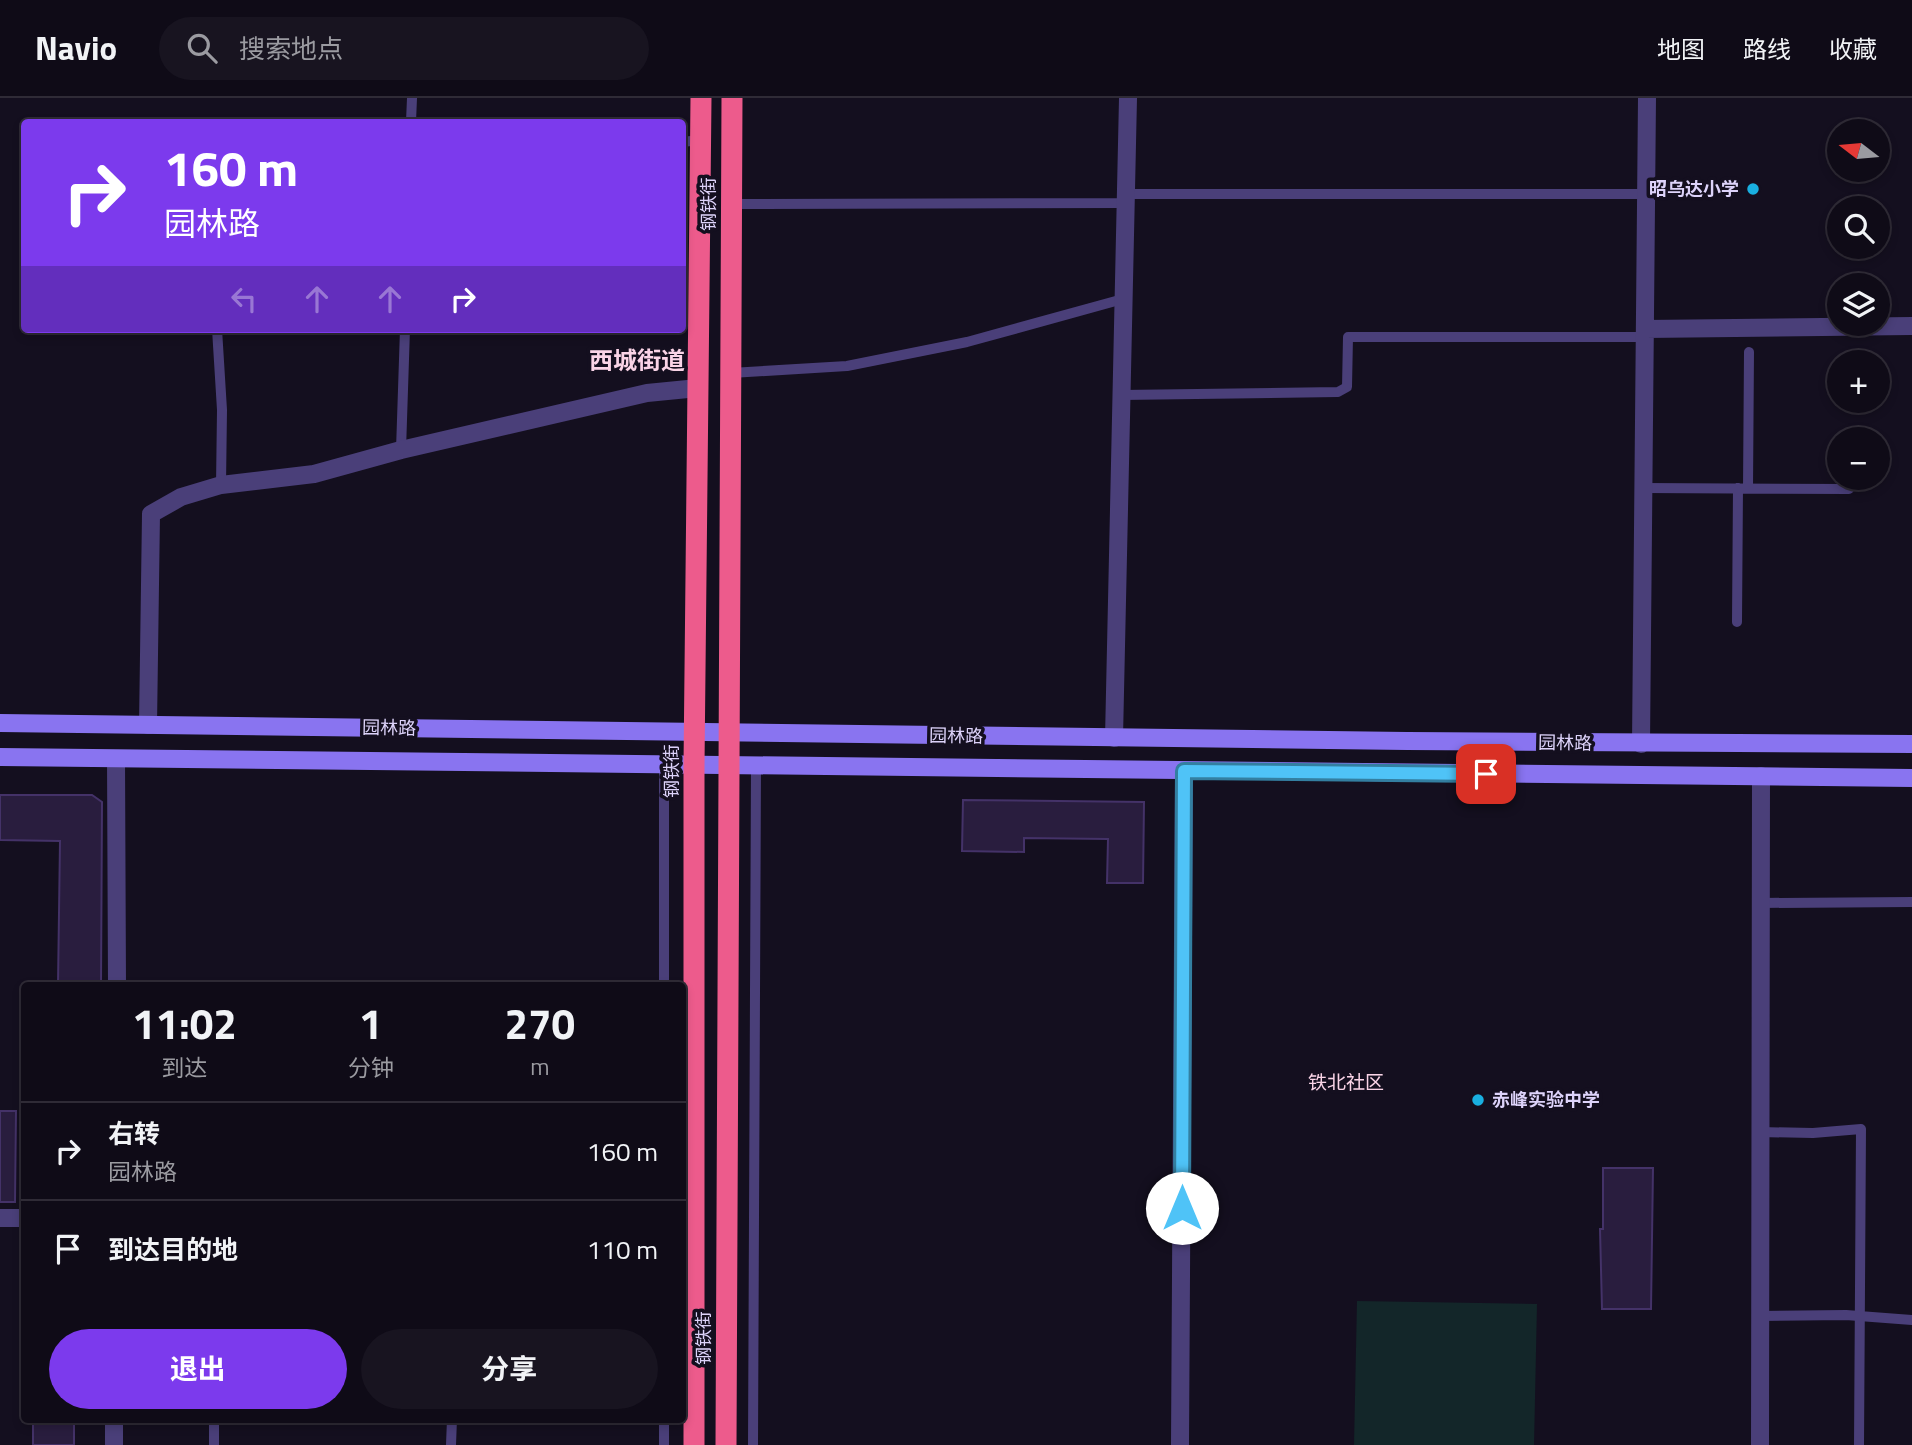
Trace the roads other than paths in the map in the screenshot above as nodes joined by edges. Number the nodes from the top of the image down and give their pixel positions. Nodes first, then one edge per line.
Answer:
1 (412, 98) edge
2 (701, 98) edge
3 (732, 98) edge
4 (1128, 98) edge
5 (1647, 98) edge
6 (411, 119) edge
7 (691, 141) edge
8 (1646, 194) junction
9 (1125, 199) junction
10 (732, 204) junction
11 (1123, 299) junction
12 (1912, 327) edge
13 (217, 333) edge
14 (405, 333) edge
15 (1644, 333) junction
16 (1749, 352) dead end
17 (731, 373) junction
18 (698, 388) junction
19 (1121, 395) junction
20 (401, 450) junction
21 (222, 485) junction
22 (1643, 488) junction
23 (1743, 488) junction
24 (1827, 489) edge
25 (1737, 622) dead end
26 (0, 723) edge
27 (148, 725) junction
28 (695, 732) junction
29 (729, 733) junction
30 (1114, 738) junction
31 (1641, 744) junction
32 (1912, 744) edge
33 (0, 757) edge
34 (116, 759) junction
35 (664, 766) junction
36 (694, 766) junction
37 (728, 766) junction
38 (756, 767) junction
39 (1184, 771) junction
40 (1761, 776) junction
41 (1912, 778) edge
42 (1912, 902) edge
43 (1761, 903) junction
44 (117, 982) edge
45 (664, 982) edge
46 (1760, 1132) junction
47 (0, 1218) edge
48 (21, 1218) edge
49 (1760, 1316) junction
50 (1860, 1316) junction
51 (1912, 1320) edge
52 (114, 1423) edge
53 (214, 1423) edge
54 (452, 1423) edge
55 (664, 1423) edge
56 (114, 1445) edge
57 (214, 1445) edge
58 (451, 1445) edge
59 (664, 1445) edge
60 (694, 1445) edge
61 (726, 1445) edge
62 (753, 1445) edge
63 (1180, 1445) edge
64 (1760, 1445) edge
65 (1859, 1445) edge

1 - 6 lane
2 - 7 highway, 钢铁街
3 - 10 highway, 钢铁街
4 - 9 street
5 - 8 street
7 - 18 highway, 钢铁街
8 - 9 lane
8 - 15 street
9 - 10 lane
9 - 11 street
10 - 17 highway, 钢铁街
11 - 17 lane
11 - 19 street
12 - 15 street
13 - 21 lane
14 - 20 lane
15 - 19 lane
15 - 22 street
16 - 23 lane
17 - 29 highway, 钢铁街
18 - 20 street
18 - 28 highway, 钢铁街
19 - 30 street
20 - 21 street
21 - 27 street
22 - 23 lane
22 - 31 street
23 - 24 lane
23 - 25 lane
26 - 27 street, 园林路
27 - 28 street, 园林路
28 - 29 street, 园林路
28 - 36 highway, 钢铁街
29 - 30 street, 园林路
29 - 37 highway, 钢铁街
30 - 31 street, 园林路
31 - 32 street, 园林路
33 - 34 street, 园林路
34 - 35 street, 园林路
34 - 44 street
35 - 36 street, 园林路
35 - 45 lane
36 - 37 street, 园林路
36 - 60 highway, 钢铁街
37 - 38 street, 园林路
37 - 61 highway, 钢铁街
38 - 39 street, 园林路
38 - 62 lane
39 - 40 street, 园林路
39 - 63 street
40 - 41 street, 园林路
40 - 43 street
42 - 43 lane
43 - 46 street
46 - 49 street
46 - 50 lane
47 - 48 street
49 - 50 lane
49 - 64 street
50 - 51 lane
50 - 65 lane
52 - 56 street
53 - 57 lane
54 - 58 lane
55 - 59 lane

